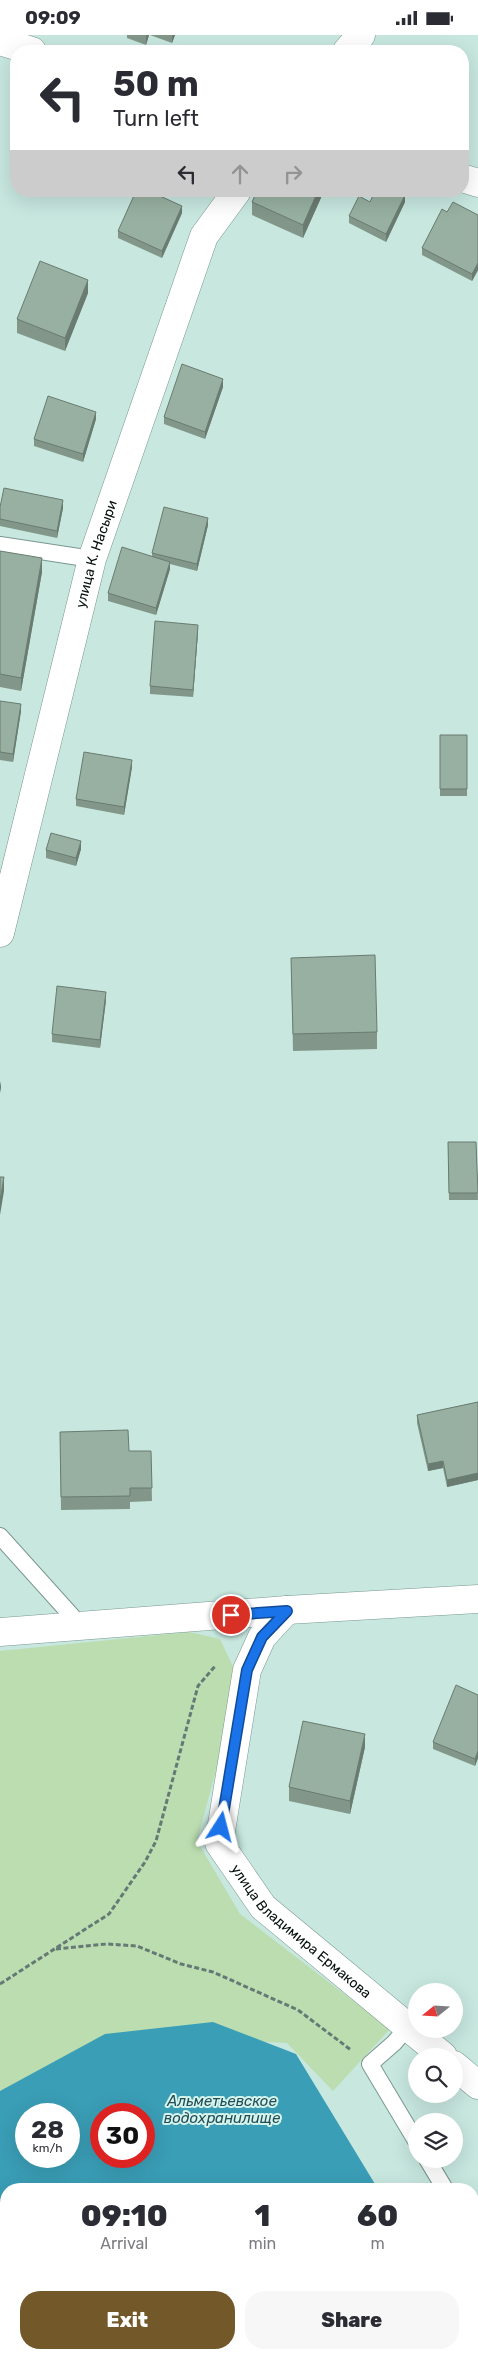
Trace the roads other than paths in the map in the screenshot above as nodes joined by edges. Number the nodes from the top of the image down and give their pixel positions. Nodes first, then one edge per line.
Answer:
1 (361, 35) edge
2 (0, 41) edge
3 (13, 45) edge
4 (352, 45) edge
5 (233, 197) edge
6 (0, 545) edge
7 (92, 559) junction
8 (0, 933) edge
9 (0, 1536) edge
10 (478, 1599) edge
11 (287, 1611) junction
12 (80, 1625) junction
13 (0, 1632) edge
14 (408, 2027) joint
15 (422, 2038) edge
16 (434, 2048) edge
17 (463, 2072) edge
18 (478, 2085) edge
19 (408, 2128) edge
20 (432, 2168) edge
21 (441, 2183) edge

1 - 4 street
2 - 3 street
5 - 7 street, улица К. Насыри
6 - 7 lane
7 - 8 street, улица К. Насыри
9 - 12 lane
10 - 11 street
11 - 12 street
11 - 14 street, улица Владимира Ермакова
12 - 13 street
14 - 19 lane
15 - 16 street, улица Владимира Ермакова
17 - 18 street
20 - 21 lane

